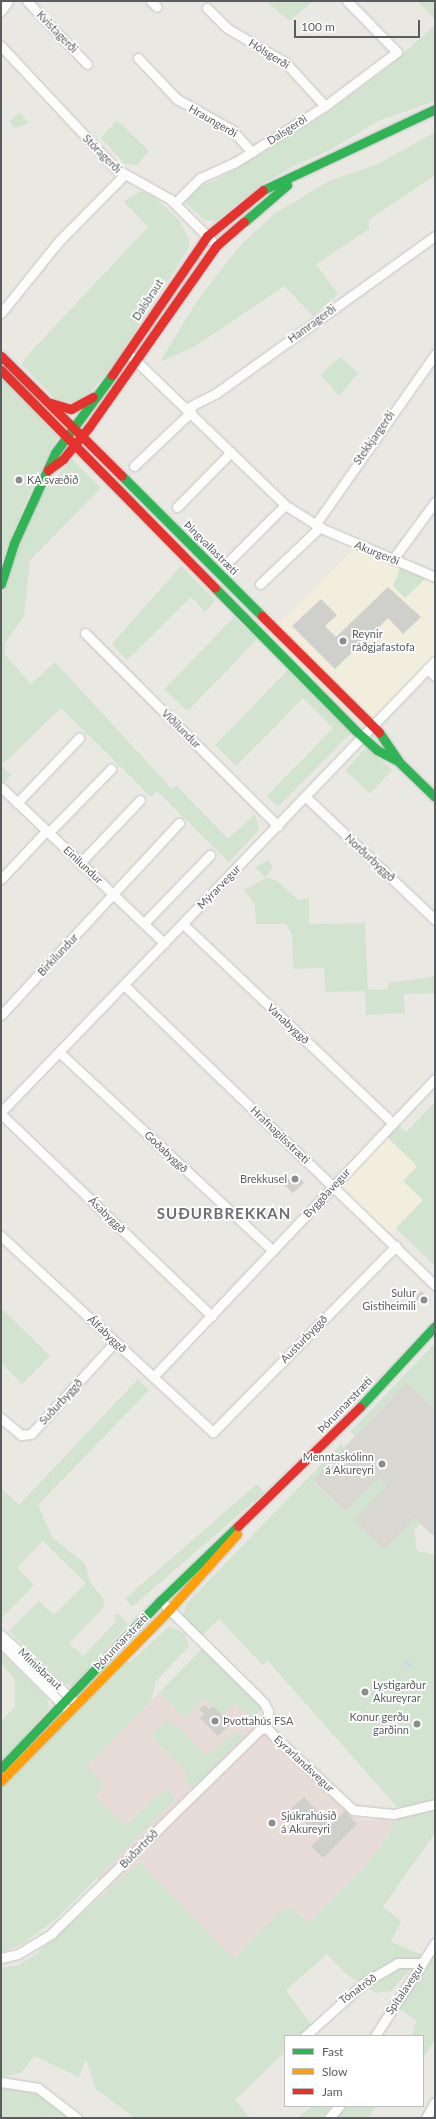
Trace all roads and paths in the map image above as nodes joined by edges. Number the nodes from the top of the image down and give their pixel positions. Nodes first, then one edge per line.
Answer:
1 (8, 1) edge
2 (27, 1) edge
3 (347, 1) edge
4 (207, 8) dead end
5 (1, 11) edge
6 (1, 46) edge
7 (138, 58) dead end
8 (87, 64) dead end
9 (325, 106) junction
10 (435, 110) edge
11 (252, 152) junction
12 (124, 175) junction
13 (299, 175) junction
14 (175, 203) junction
15 (207, 236) junction
16 (434, 240) edge
17 (216, 246) junction
18 (1, 313) edge
19 (128, 354) junction
20 (435, 354) edge
21 (1, 356) edge
22 (137, 360) junction
23 (1, 370) edge
24 (104, 388) junction
25 (44, 399) junction
26 (189, 410) junction
27 (73, 427) junction
28 (67, 436) junction
29 (82, 436) junction
30 (76, 444) junction
31 (231, 452) junction
32 (134, 466) dead end
33 (48, 470) junction
34 (435, 502) edge
35 (285, 505) junction
36 (176, 507) dead end
37 (318, 526) junction
38 (393, 559) junction
39 (230, 560) dead end
40 (435, 577) edge
41 (1, 584) edge
42 (260, 584) dead end
43 (85, 633) dead end
44 (435, 661) edge
45 (427, 669) junction
46 (435, 676) edge
47 (373, 727) junction
48 (363, 737) junction
49 (79, 738) dead end
50 (399, 762) junction
51 (111, 768) dead end
52 (1, 787) edge
53 (306, 797) junction
54 (435, 797) edge
55 (140, 800) dead end
56 (17, 803) junction
57 (179, 823) dead end
58 (278, 826) junction
59 (47, 832) junction
60 (210, 855) dead end
61 (80, 863) junction
62 (1, 879) edge
63 (114, 894) junction
64 (435, 920) edge
65 (144, 924) junction
66 (183, 924) junction
67 (164, 943) junction
68 (124, 985) junction
69 (1, 1015) edge
70 (59, 1052) junction
71 (435, 1079) edge
72 (1, 1113) edge
73 (393, 1123) junction
74 (333, 1186) junction
75 (1, 1236) edge
76 (396, 1246) junction
77 (273, 1251) junction
78 (435, 1285) edge
79 (212, 1316) junction
80 (435, 1326) edge
81 (115, 1342) junction
82 (153, 1377) junction
83 (1, 1418) edge
84 (213, 1432) joint
85 (252, 1515) junction
86 (160, 1601) junction
87 (170, 1610) junction
88 (1, 1635) edge
89 (1, 1639) edge
90 (68, 1695) junction
91 (62, 1703) junction
92 (78, 1704) junction
93 (71, 1712) junction
94 (267, 1728) junction
95 (1, 1768) edge
96 (1, 1781) edge
97 (435, 1804) edge
98 (435, 1943) edge
99 (1, 1958) edge
100 (422, 1963) junction
101 (306, 2035) edge
102 (376, 2035) edge
103 (1, 2082) edge
104 (435, 2102) edge
105 (338, 2107) edge
106 (77, 2118) edge
107 (329, 2118) edge
108 (426, 2118) edge

1 - 5 street
2 - 8 street, Kvistagerði
3 - 9 street, Dalsgerði
4 - 9 street, Hólsgerði
6 - 12 street, Stóragerði
7 - 11 street, Hraungerði
9 - 11 street, Dalsgerði
10 - 13 street, Dalsbraut
11 - 14 street, Dalsgerði
12 - 14 street, Stóragerði
12 - 18 street
13 - 15 street, Dalsbraut
13 - 17 street, Dalsbraut
14 - 15 street, Stóragerði
15 - 17 street, Stóragerði
15 - 19 street, Dalsbraut
16 - 26 street, Hamragerði
17 - 22 street, Dalsbraut
19 - 22 street, Akurgerði
19 - 24 street, Dalsbraut
20 - 37 street, Stekkjargerði
21 - 25 street, Þingvallastræti
22 - 26 street, Akurgerði
22 - 29 street, Dalsbraut
23 - 28 street, Þingvallastræti
24 - 25 street
24 - 27 street, Dalsbraut
25 - 27 street, Þingvallastræti
26 - 31 street, Akurgerði
26 - 32 street
27 - 28 street, Dalsbraut
27 - 29 street, Þingvallastræti
28 - 30 street, Þingvallastræti
28 - 33 street, Dalsbraut
29 - 30 street, Dalsbraut
29 - 47 street, Þingvallastræti
30 - 33 street, Dalsbraut
30 - 48 street, Þingvallastræti
31 - 35 street, Akurgerði
31 - 36 street
33 - 41 street, Dalsbraut
34 - 38 street
35 - 37 street, Akurgerði
35 - 39 street
37 - 38 street, Akurgerði
37 - 42 street
38 - 40 street, Akurgerði
43 - 58 street, Víðilundur
44 - 45 street, Mýrarvegur
45 - 46 street
45 - 47 street, Mýrarvegur
47 - 48 street, Mýrarvegur
47 - 50 street, Þingvallastræti
48 - 50 street, Þingvallastræti
48 - 53 street, Mýrarvegur
49 - 56 street
50 - 54 street, Þingvallastræti
51 - 59 street
52 - 56 street, Einilundur
53 - 58 street, Mýrarvegur
53 - 64 street, Norðurbyggð
55 - 61 street
56 - 59 street, Einilundur
57 - 63 street, Birkilundur
58 - 66 street, Mýrarvegur
59 - 61 street, Einilundur
59 - 62 street
60 - 65 street
61 - 63 street, Einilundur
63 - 65 street, Einilundur
63 - 69 street, Birkilundur
65 - 67 street, Einilundur
66 - 67 street, Mýrarvegur
66 - 73 street, Vanabyggð
67 - 68 street, Mýrarvegur
68 - 70 street, Mýrarvegur
68 - 74 street, Hrafnagilsstræti
70 - 72 street, Mýrarvegur
70 - 77 street, Goðabyggð
71 - 73 street, Byggðavegur
72 - 79 street, Ásabyggð
73 - 74 street, Byggðavegur
74 - 76 street, Hrafnagilsstræti
74 - 77 street, Byggðavegur
75 - 81 street, Álfabyggð
76 - 78 street, Hrafnagilsstræti
76 - 84 street, Austurbyggð
77 - 79 street, Byggðavegur
79 - 82 street, Byggðavegur
80 - 85 street, Þórunnarstræti
81 - 82 street, Álfabyggð
81 - 83 street, Suðurbyggð
82 - 84 street, Álfabyggð
85 - 86 street, Þórunnarstræti
85 - 87 street, Þórunnarstræti
86 - 87 street, Eyrarlandsvegur
86 - 90 street, Þórunnarstræti
87 - 92 street, Þórunnarstræti
87 - 94 street, Eyrarlandsvegur
88 - 90 street, Mímisbraut
89 - 91 street, Mímisbraut
90 - 91 street, Þórunnarstræti
90 - 92 street, Mímisbraut
91 - 93 street, Mímisbraut
91 - 95 street, Þórunnarstræti
92 - 93 street, Þórunnarstræti
93 - 96 street, Þórunnarstræti
94 - 97 street, Eyrarlandsvegur
94 - 99 street, Búðartröð
98 - 100 street, Spítalavegur
100 - 101 street, Tónatröð
100 - 102 street, Spítalavegur
103 - 106 street
104 - 108 street
105 - 107 street

